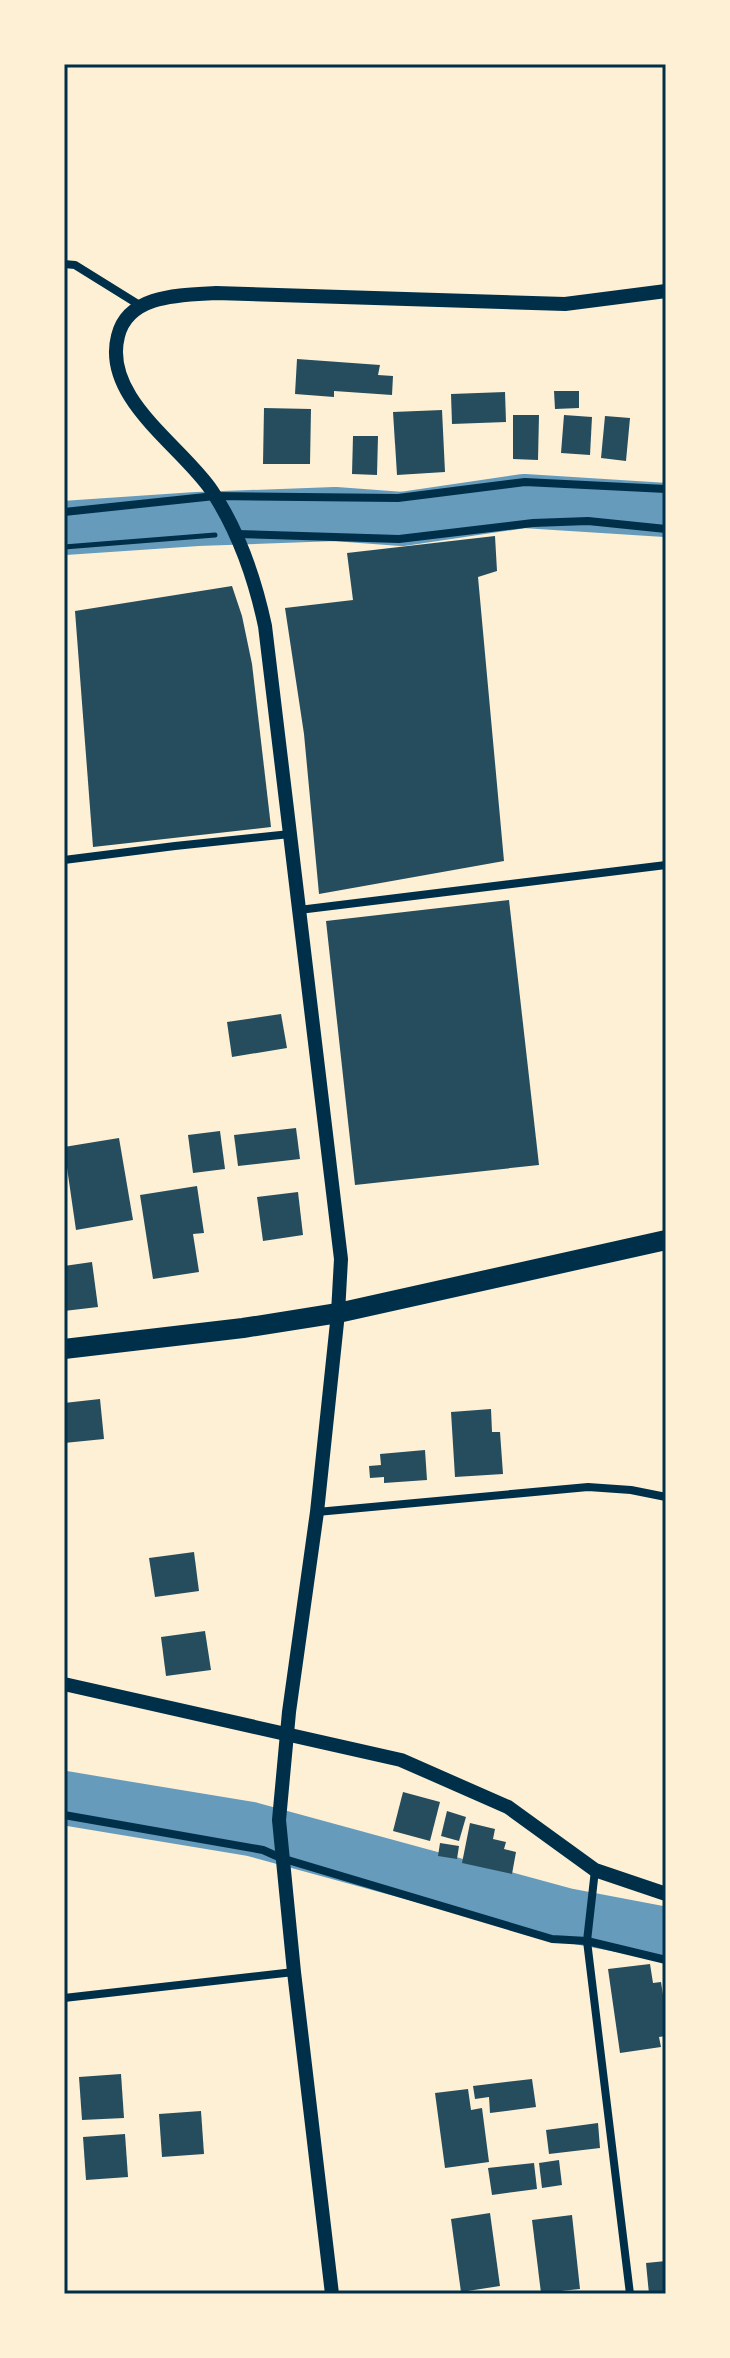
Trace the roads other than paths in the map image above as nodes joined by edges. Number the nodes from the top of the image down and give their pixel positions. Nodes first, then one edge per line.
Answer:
1 (64, 264) edge
2 (666, 291) edge
3 (141, 306) junction
4 (666, 489) edge
5 (215, 496) junction
6 (64, 512) edge
7 (666, 529) edge
8 (234, 530) junction
9 (290, 834) junction
10 (64, 860) edge
11 (666, 865) edge
12 (299, 910) junction
13 (666, 1240) edge
14 (338, 1313) junction
15 (64, 1349) edge
16 (666, 1497) edge
17 (317, 1512) junction
18 (64, 1684) edge
19 (286, 1734) junction
20 (64, 1815) edge
21 (281, 1858) junction
22 (595, 1870) junction
23 (666, 1894) edge
24 (587, 1941) junction
25 (666, 1960) edge
26 (294, 1972) junction
27 (64, 1998) edge
28 (332, 2294) edge
29 (630, 2294) edge

1 - 3 street
2 - 3 street
3 - 5 street
4 - 5 street
5 - 6 street
5 - 8 street
7 - 8 street
8 - 9 street
9 - 10 street
9 - 12 street
11 - 12 street
12 - 14 street
13 - 14 main road
14 - 15 main road
14 - 17 street
16 - 17 street
17 - 19 street
18 - 19 street
19 - 21 street
19 - 22 street
20 - 21 street
21 - 24 street
21 - 26 street
22 - 23 street
22 - 24 street
24 - 25 street
24 - 29 street
26 - 27 street
26 - 28 street

